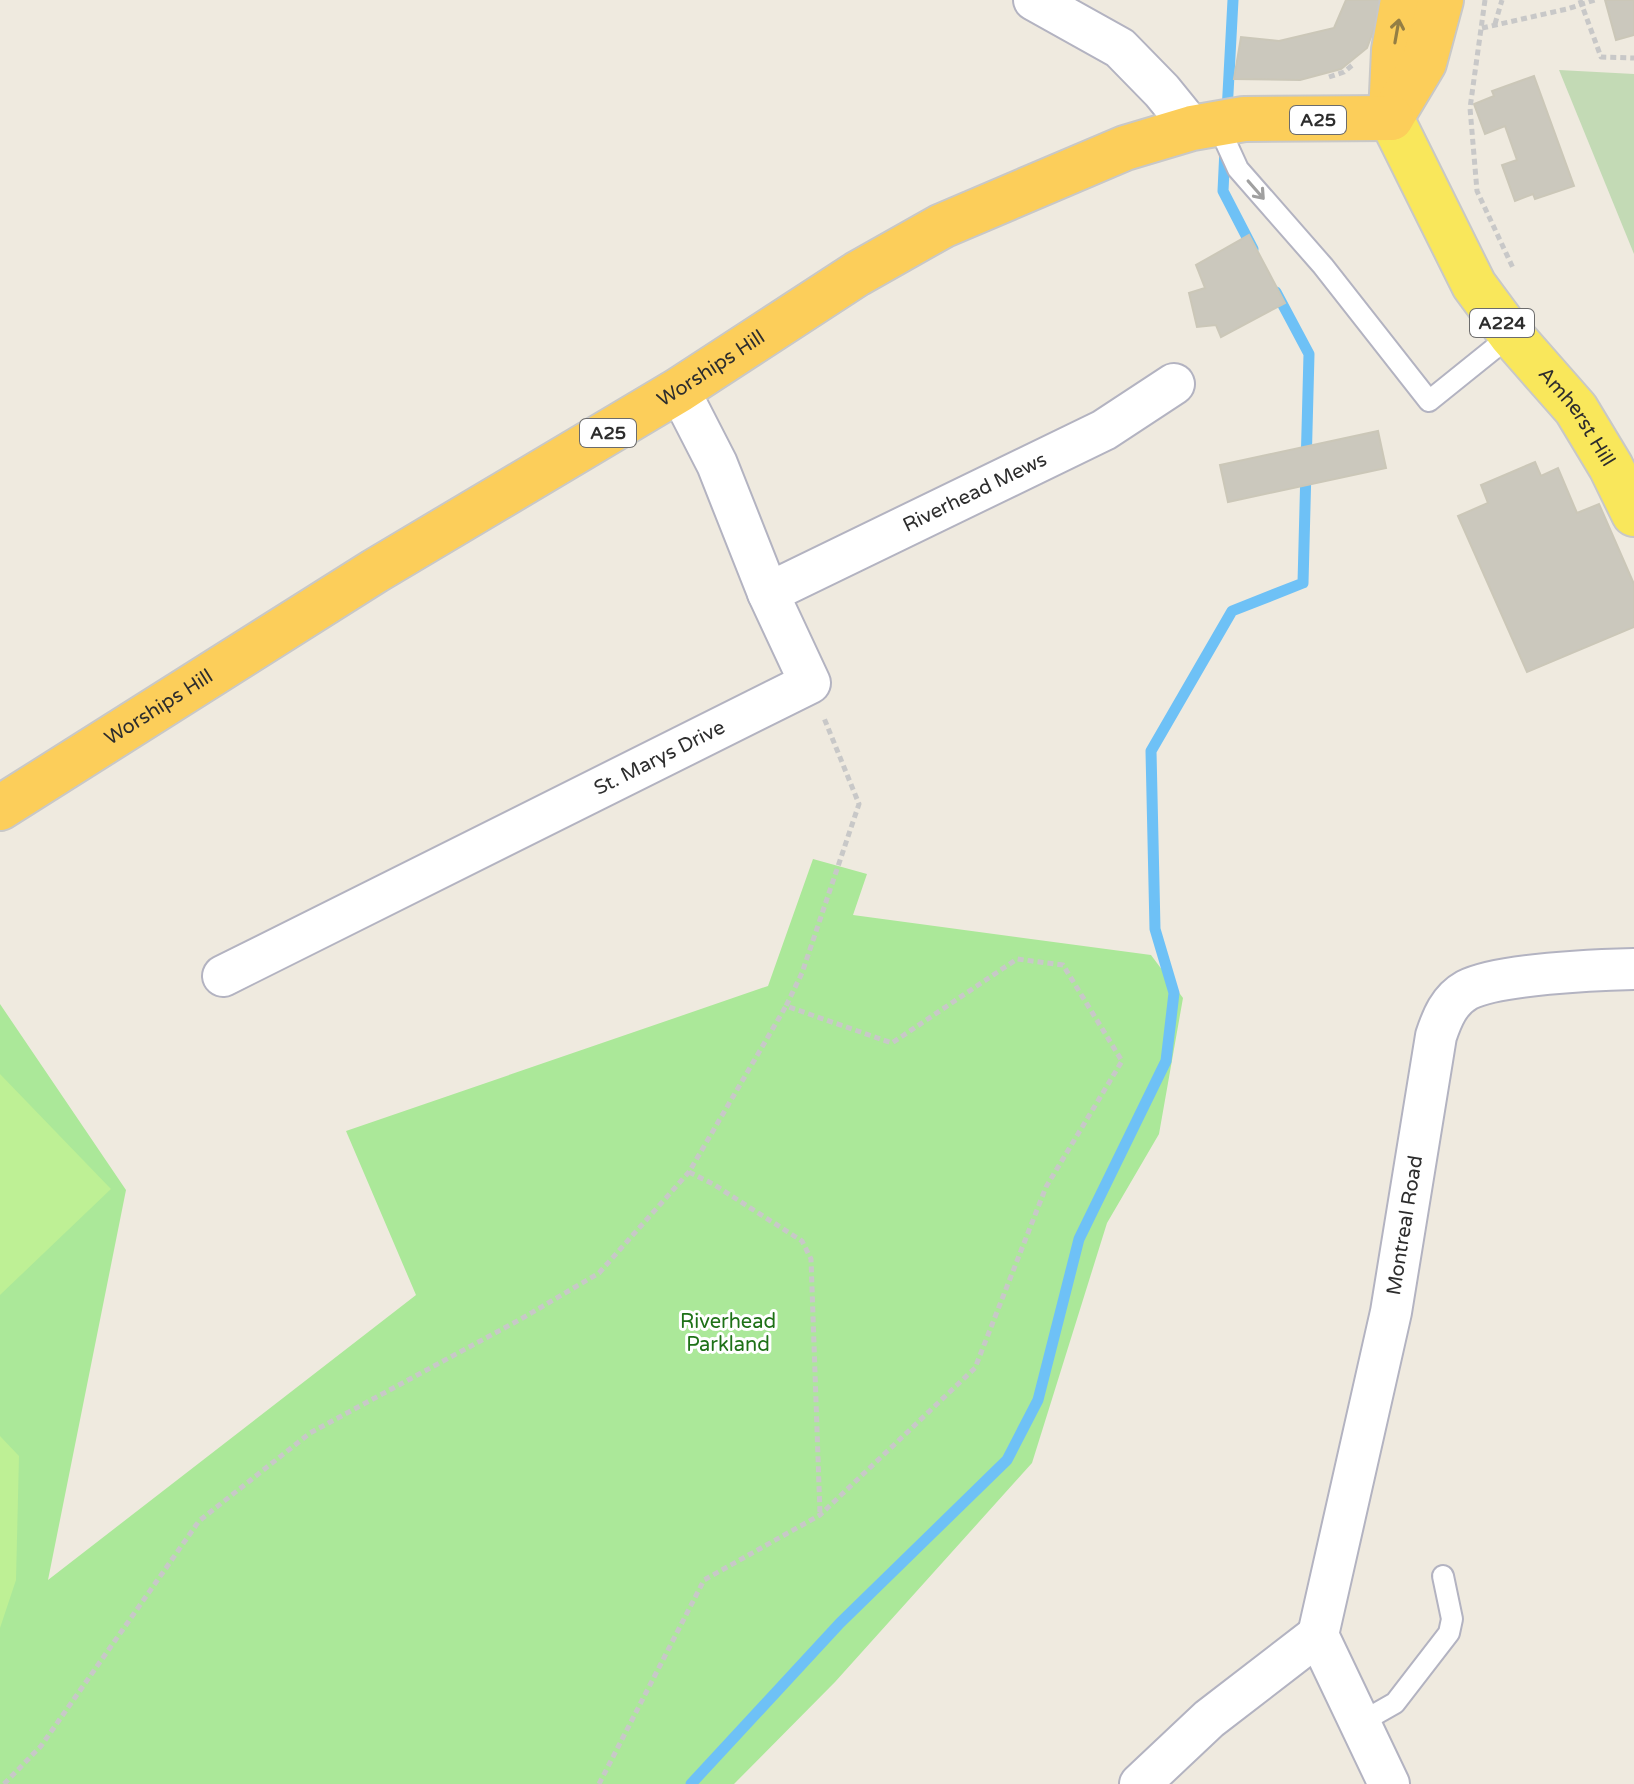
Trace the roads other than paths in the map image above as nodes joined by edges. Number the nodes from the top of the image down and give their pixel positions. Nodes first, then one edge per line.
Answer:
1 (1034, 0) edge
2 (1403, 0) edge
3 (1441, 0) edge
4 (1391, 118) junction
5 (1204, 126) junction
6 (1511, 335) junction
7 (1174, 384) dead end
8 (679, 390) junction
9 (1634, 514) edge
10 (768, 593) junction
11 (0, 808) edge
12 (1634, 969) edge
13 (223, 976) dead end
14 (1443, 1576) dead end
15 (1318, 1635) junction
16 (1358, 1724) junction
17 (1140, 1784) edge
18 (1389, 1784) edge

1 - 5 street
4 -> 2 highway
3 - 4 highway
4 - 5 highway, Worships Hill / A25
4 - 6 main road, Amherst Hill / A224
5 -> 6 lane
5 - 8 highway, Worships Hill / A25
6 - 9 main road, Amherst Hill / A224
7 - 10 street, Riverhead Mews
8 - 10 street
8 - 11 highway, Worships Hill / A25
10 - 13 street, St. Marys Drive
12 - 15 street, Montreal Road
14 - 16 lane
15 - 16 street
15 - 17 street
16 - 18 street

